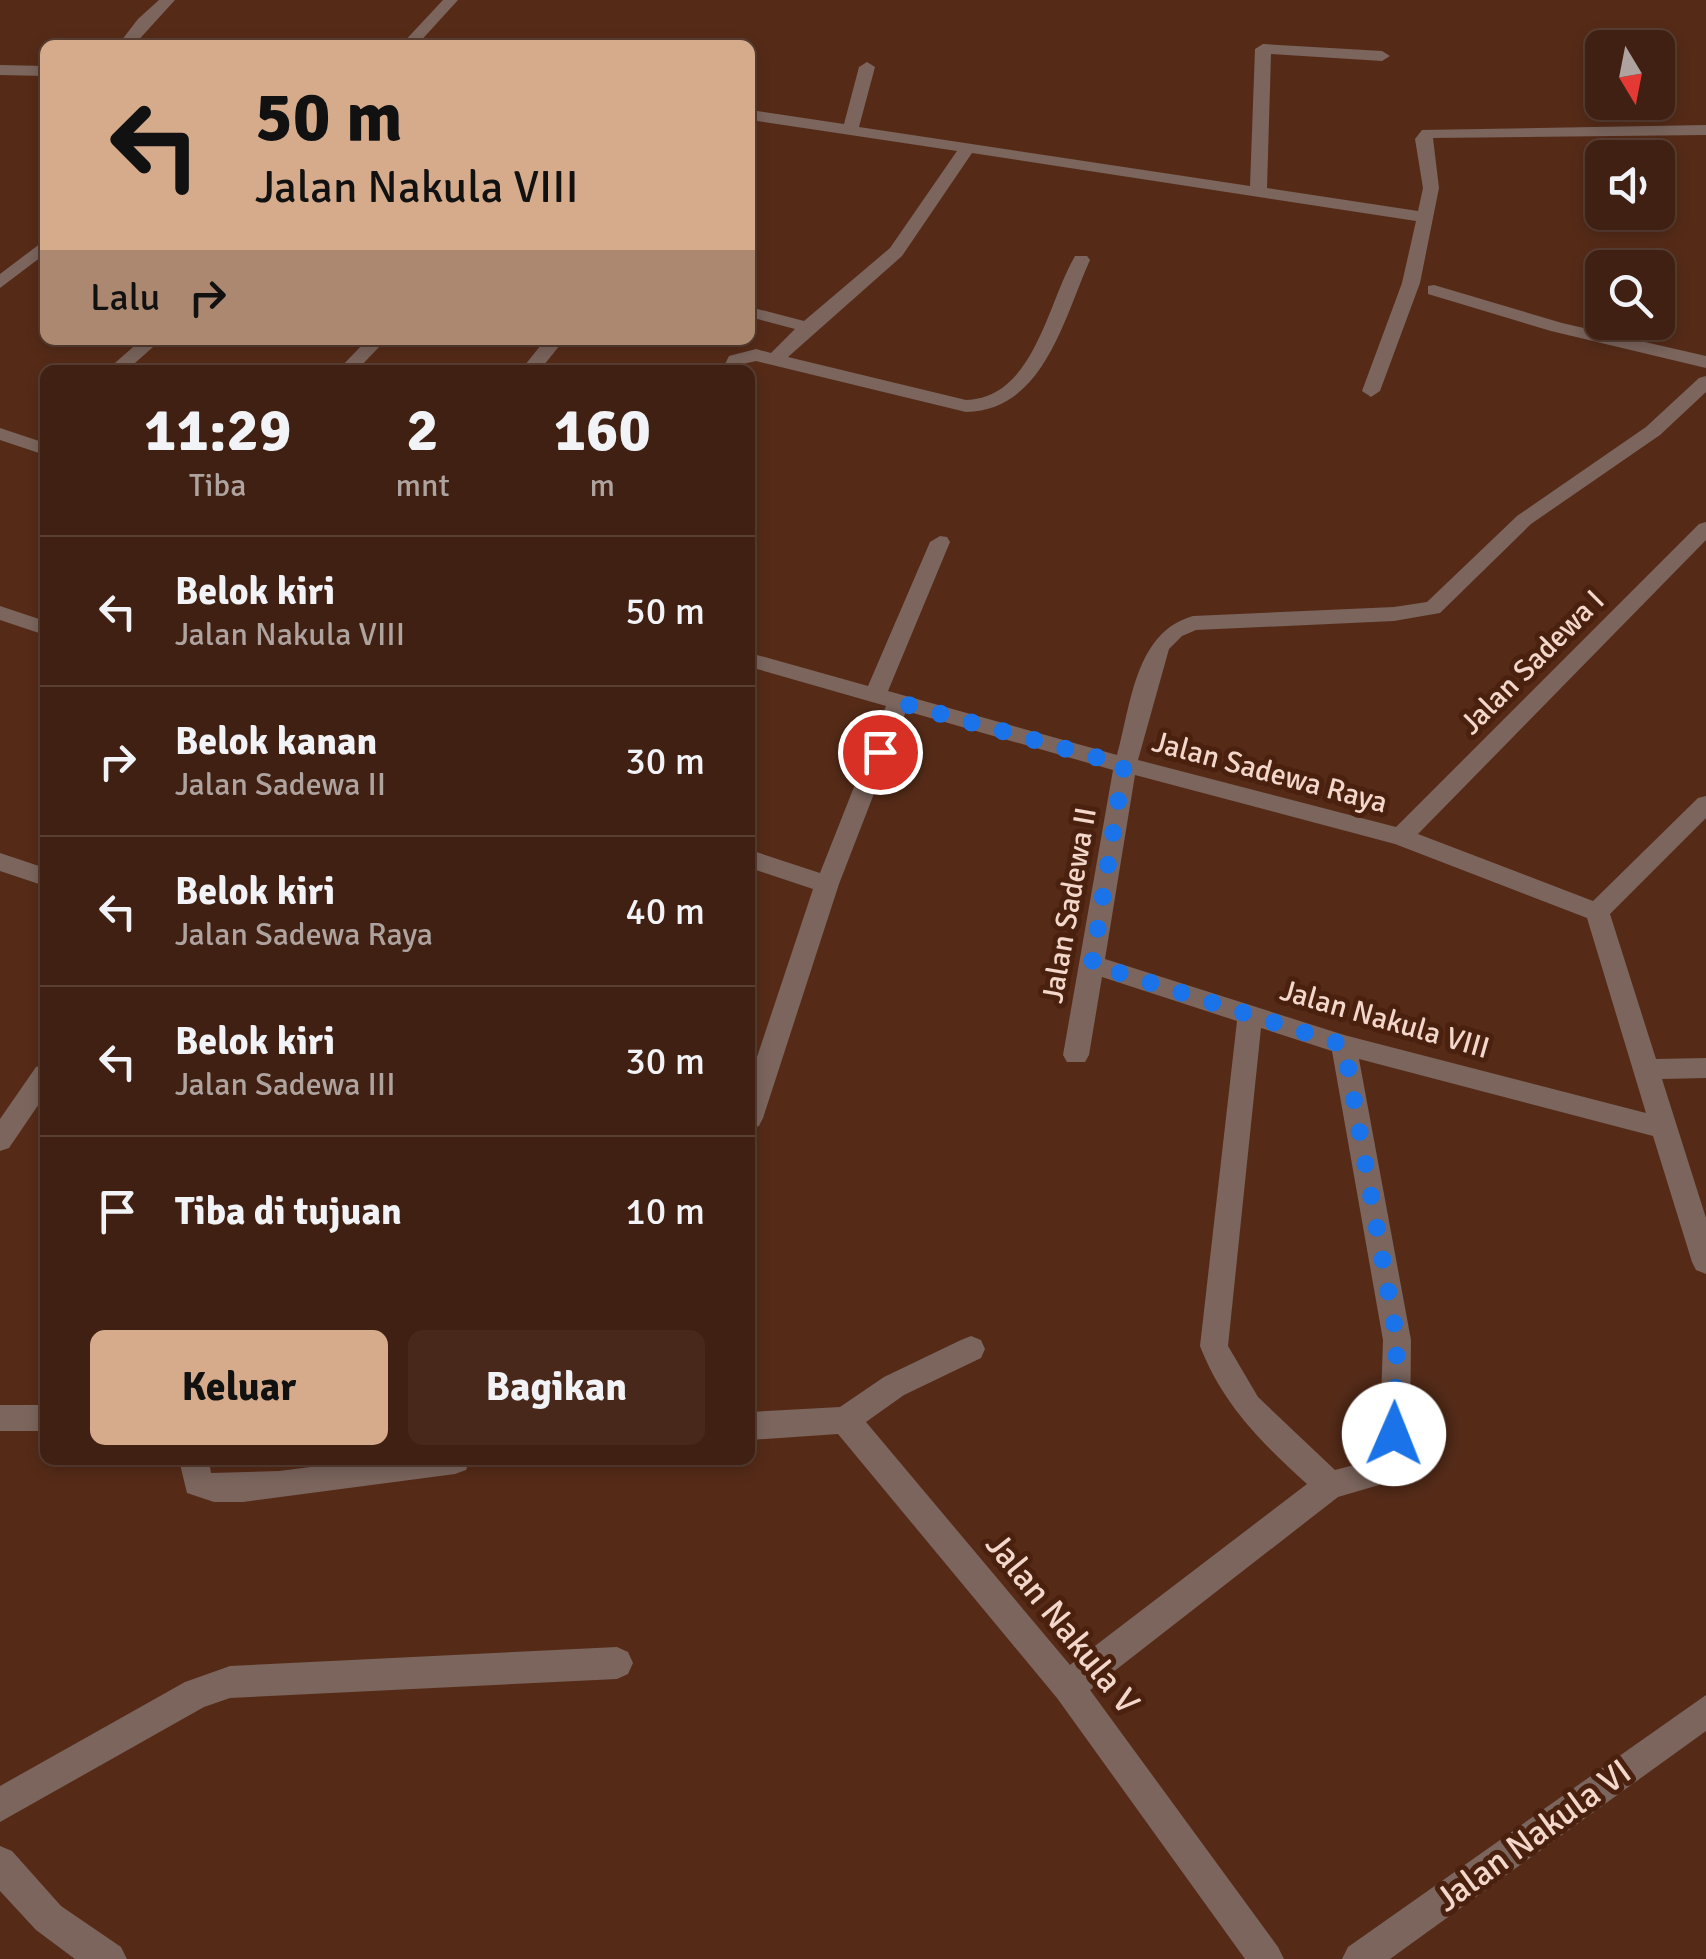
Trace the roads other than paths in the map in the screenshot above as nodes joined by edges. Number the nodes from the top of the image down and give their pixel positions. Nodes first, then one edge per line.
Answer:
1 (168, 0) edge
2 (452, 0) edge
3 (130, 40) edge
4 (414, 40) edge
5 (1382, 56) dead end
6 (867, 67) dead end
7 (0, 70) edge
8 (40, 71) edge
9 (755, 116) edge
10 (851, 128) junction
11 (1706, 130) edge
12 (966, 150) junction
13 (1258, 193) junction
14 (1423, 217) junction
15 (40, 249) edge
16 (1081, 260) dead end
17 (0, 283) edge
18 (1434, 290) dead end
19 (755, 313) edge
20 (807, 327) junction
21 (146, 345) edge
22 (551, 345) edge
23 (371, 346) dead end
24 (775, 360) junction
25 (1706, 362) edge
26 (122, 365) edge
27 (352, 365) edge
28 (534, 365) edge
29 (735, 365) edge
30 (1706, 382) edge
31 (1371, 391) dead end
32 (0, 434) edge
33 (36, 446) edge
34 (1706, 528) edge
35 (940, 542) dead end
36 (0, 613) edge
37 (40, 626) edge
38 (755, 661) edge
39 (886, 699) junction
40 (1124, 765) junction
41 (1706, 804) edge
42 (1401, 837) junction
43 (755, 861) edge
44 (0, 862) edge
45 (40, 876) edge
46 (828, 884) junction
47 (1596, 912) junction
48 (1092, 964) junction
49 (1250, 1015) junction
50 (1344, 1045) junction
51 (1076, 1055) dead end
52 (1706, 1068) edge
53 (1646, 1069) junction
54 (40, 1081) edge
55 (755, 1099) edge
56 (1664, 1128) junction
57 (0, 1140) edge
58 (1706, 1262) edge
59 (971, 1349) dead end
60 (0, 1418) edge
61 (40, 1418) edge
62 (844, 1420) junction
63 (755, 1426) edge
64 (195, 1465) edge
65 (418, 1465) edge
66 (1330, 1486) junction
67 (617, 1663) dead end
68 (1068, 1688) junction
69 (1706, 1712) edge
70 (0, 1804) edge
71 (0, 1862) edge
72 (109, 1959) edge
73 (1266, 1959) edge
74 (1360, 1959) edge

1 - 3 street
2 - 4 street
5 - 13 street
6 - 10 street
7 - 8 street
9 - 10 street
10 - 12 street
11 - 14 street
12 - 13 street
12 - 20 street
13 - 14 street
14 - 31 street
15 - 17 street
16 - 24 street
18 - 25 street
19 - 20 street
20 - 24 street
21 - 26 street
22 - 28 street
23 - 27 street
24 - 29 street
30 - 40 street, Jalan Sadewa II
32 - 33 street
34 - 42 street, Jalan Sadewa I
35 - 39 street
36 - 37 street
38 - 39 street, Jalan Sadewa Raya
39 - 40 street, Jalan Sadewa Raya
39 - 46 street
40 - 42 street, Jalan Sadewa Raya
40 - 48 street, Jalan Sadewa II
41 - 47 street
42 - 47 street, Jalan Sadewa Raya
43 - 46 street
44 - 45 street
46 - 55 street
47 - 53 street
48 - 49 street, Jalan Nakula VIII
48 - 51 street, Jalan Sadewa II
49 - 50 street, Jalan Nakula VIII
49 - 66 street
50 - 56 street, Jalan Nakula VIII
50 - 66 street
52 - 53 street
53 - 56 street
54 - 57 street
56 - 58 street
59 - 62 street
60 - 61 street
62 - 63 street
62 - 68 street, Jalan Nakula V
64 - 65 street
66 - 68 street
67 - 70 street
68 - 73 street, Jalan Nakula V
69 - 74 street, Jalan Nakula VI
71 - 72 street

